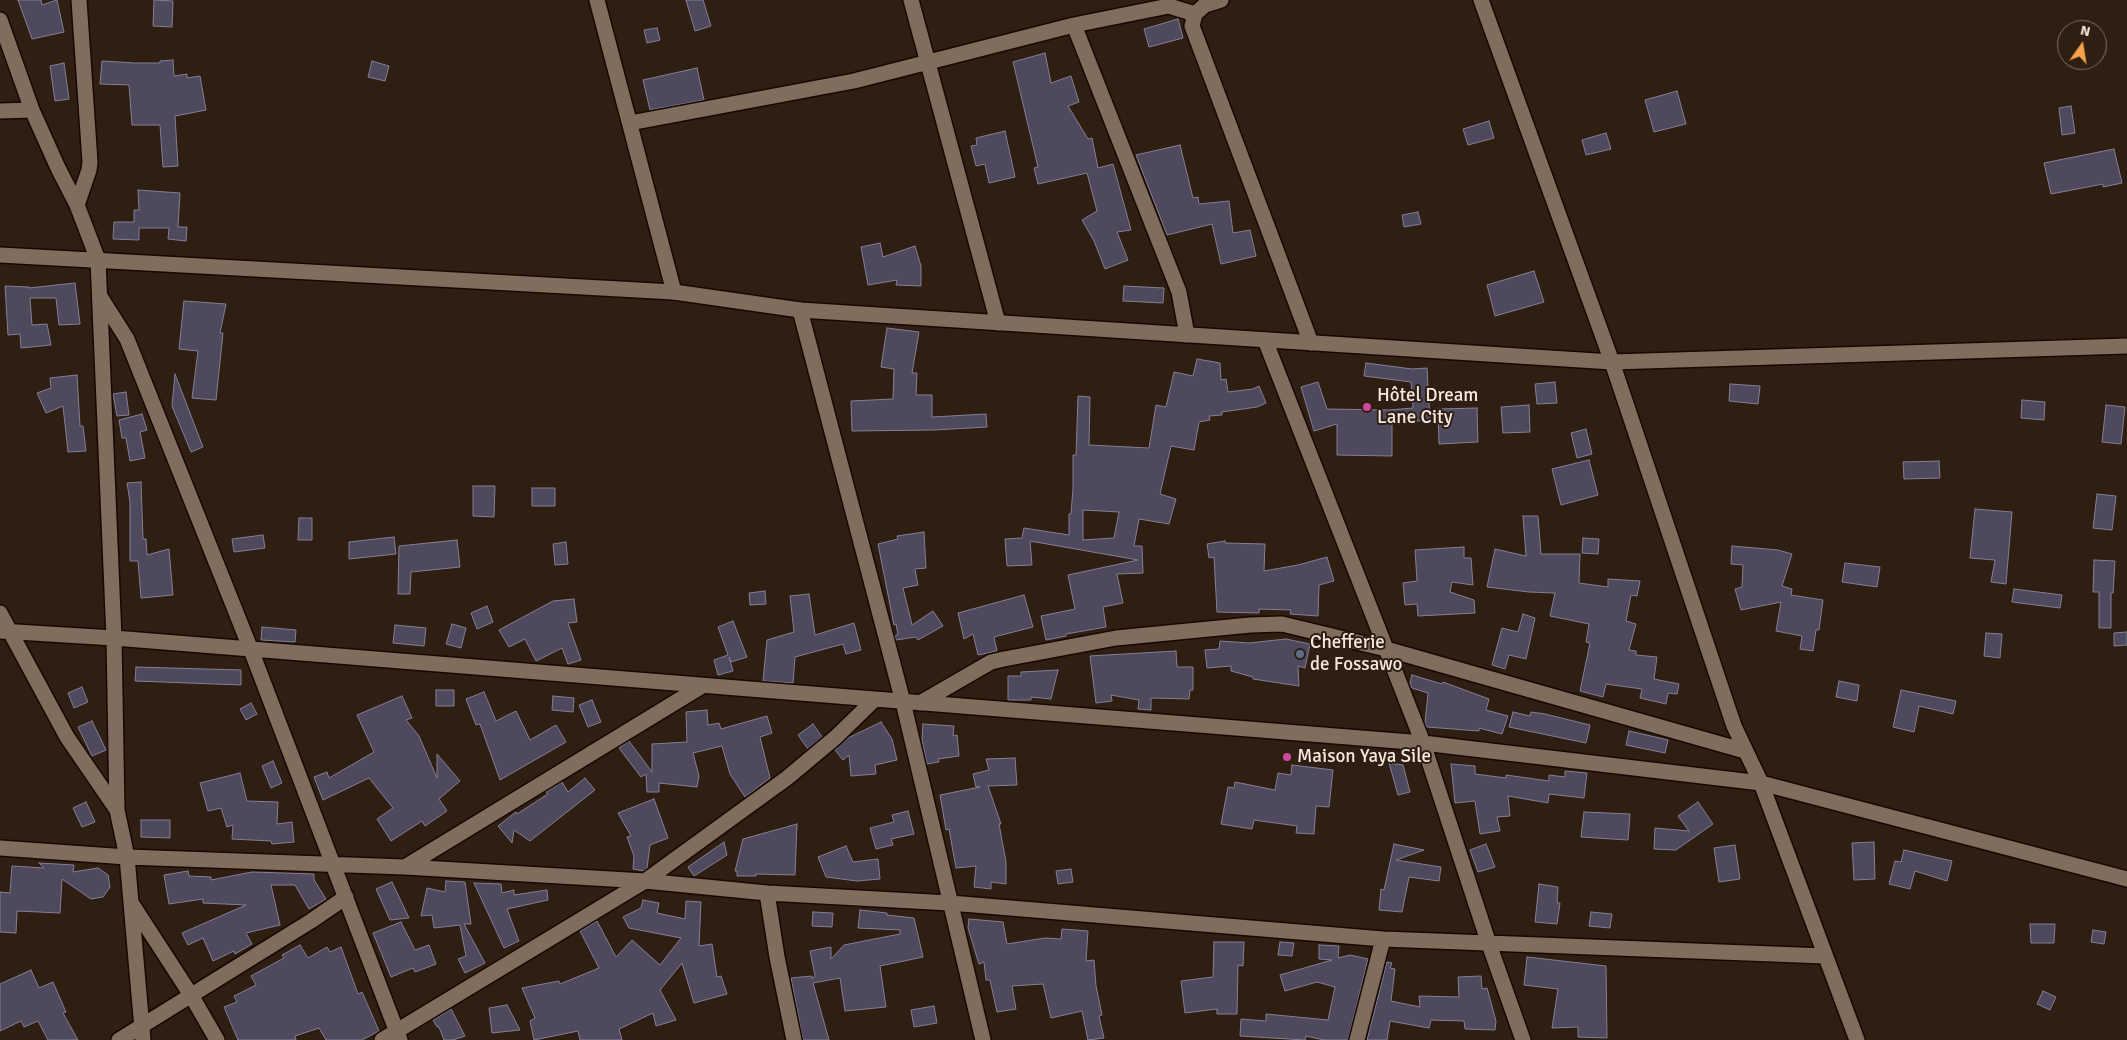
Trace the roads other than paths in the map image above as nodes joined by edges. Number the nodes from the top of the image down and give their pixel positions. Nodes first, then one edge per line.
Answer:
1 (79, 0) edge
2 (597, 0) edge
3 (911, 0) edge
4 (1221, 0) edge
5 (1481, 0) edge
6 (1196, 14) junction
7 (0, 20) edge
8 (1074, 25) junction
9 (928, 62) junction
10 (32, 110) junction
11 (0, 111) edge
12 (630, 124) junction
13 (77, 205) junction
14 (0, 255) edge
15 (98, 260) junction
16 (674, 292) junction
17 (100, 297) junction
18 (800, 310) junction
19 (998, 323) junction
20 (1187, 335) junction
21 (1265, 340) junction
22 (1312, 343) junction
23 (2127, 346) edge
24 (1612, 362) junction
25 (0, 613) edge
26 (5, 632) edge
27 (114, 638) junction
28 (1386, 649) junction
29 (251, 650) junction
30 (702, 686) junction
31 (874, 700) junction
32 (904, 702) junction
33 (920, 703) junction
34 (1423, 743) junction
35 (1745, 751) junction
36 (1761, 783) junction
37 (117, 810) junction
38 (0, 848) edge
39 (127, 856) junction
40 (334, 864) junction
41 (405, 867) junction
42 (2127, 879) edge
43 (645, 881) junction
44 (767, 893) junction
45 (346, 897) junction
46 (130, 901) junction
47 (950, 903) junction
48 (1383, 939) junction
49 (1489, 944) junction
50 (1825, 956) junction
51 (191, 995) junction
52 (143, 1033) edge
53 (398, 1036) edge
54 (120, 1040) edge
55 (217, 1040) edge
56 (382, 1040) edge
57 (794, 1040) edge
58 (983, 1040) edge
59 (1357, 1040) edge
60 (1523, 1040) edge
61 (1857, 1040) edge

1 - 13 street
2 - 12 street
3 - 9 street
4 - 6 street
5 - 24 street
6 - 8 street
6 - 22 street
7 - 10 street
8 - 9 street
8 - 20 street
9 - 12 street
9 - 19 street
10 - 11 street
10 - 13 street
12 - 16 street
13 - 15 street
14 - 15 street
15 - 16 street
15 - 17 street
16 - 18 street
17 - 27 street
17 - 29 street
18 - 19 street
18 - 32 street
19 - 20 street
20 - 21 street
21 - 22 street
21 - 28 street
22 - 24 street
23 - 24 street
24 - 35 street
25 - 26 street
26 - 27 street
26 - 37 street
27 - 29 street
27 - 37 street
28 - 33 street
28 - 34 street
28 - 35 street
29 - 30 street
29 - 40 street
30 - 31 street
30 - 41 street
31 - 32 street
31 - 43 street
32 - 33 street
32 - 47 street
33 - 34 street
34 - 36 street
34 - 49 street
35 - 36 street
36 - 42 street
36 - 50 street
37 - 39 street
38 - 39 street
39 - 40 street
39 - 46 street
40 - 41 street
40 - 45 street
41 - 43 street
43 - 44 street
43 - 53 street
44 - 47 street
44 - 57 street
45 - 51 street
45 - 53 street
46 - 51 street
46 - 52 street
47 - 48 street
47 - 58 street
48 - 49 street
48 - 59 street
49 - 50 street
49 - 60 street
50 - 61 street
51 - 52 street
51 - 55 street
52 - 54 street
53 - 56 street

